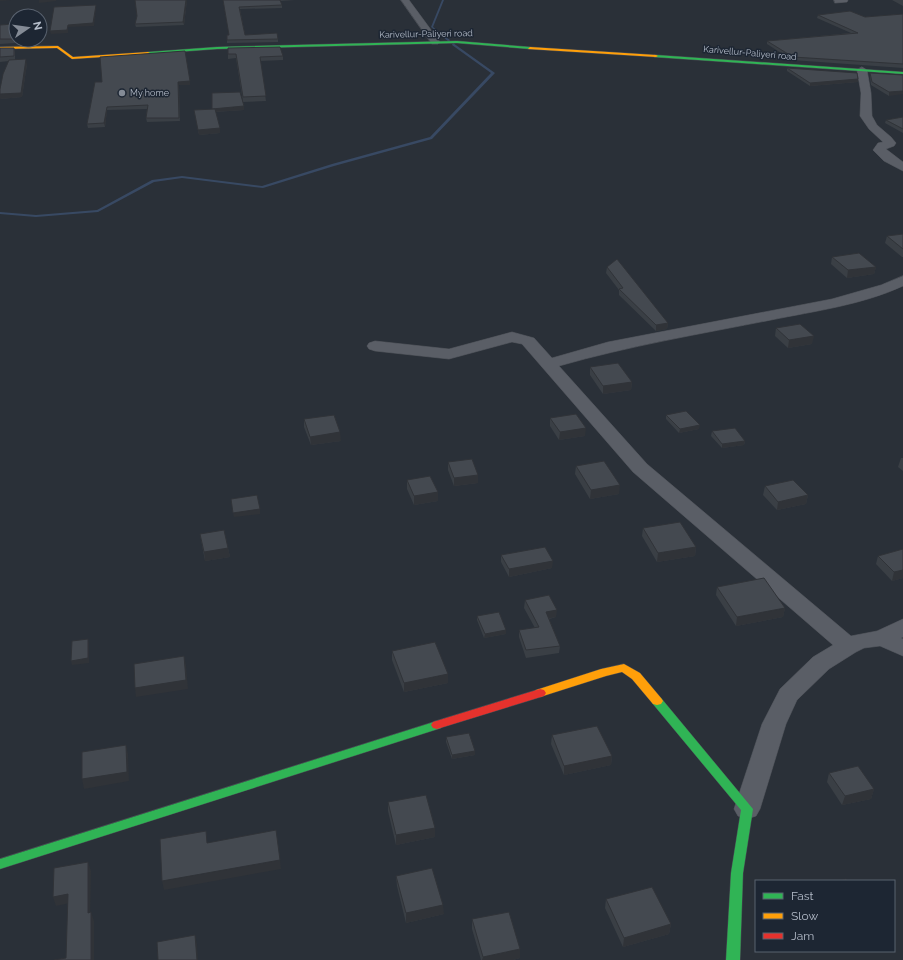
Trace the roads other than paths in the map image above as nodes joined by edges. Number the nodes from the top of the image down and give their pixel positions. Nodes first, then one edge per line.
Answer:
1 (405, 0) edge
2 (435, 42) junction
3 (0, 48) edge
4 (862, 70) junction
5 (903, 73) edge
6 (903, 167) edge
7 (903, 280) edge
8 (376, 346) dead end
9 (548, 364) junction
10 (903, 627) edge
11 (882, 638) junction
12 (848, 646) junction
13 (903, 648) edge
14 (747, 809) junction
15 (0, 864) edge
16 (733, 960) edge

1 - 2 street
2 - 3 street, Karivellur-Paliyeri road
2 - 4 street, Karivellur-Paliyeri road
4 - 5 street, Karivellur-Paliyeri road
4 - 6 street
7 - 9 street
8 - 9 street
9 - 12 street
10 - 11 street
11 - 12 street
11 - 13 street
12 - 14 street
14 - 15 street
14 - 16 street

